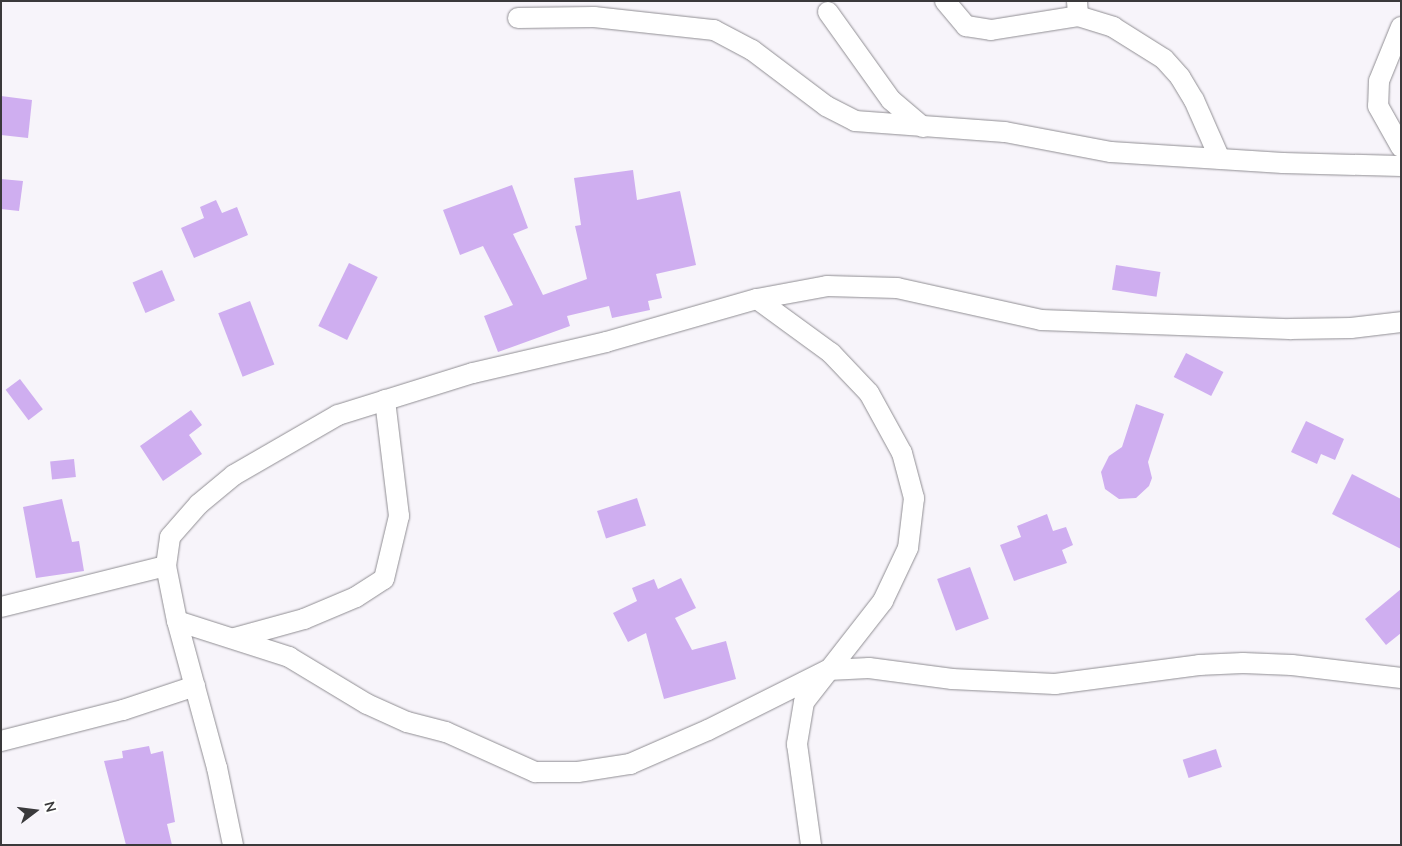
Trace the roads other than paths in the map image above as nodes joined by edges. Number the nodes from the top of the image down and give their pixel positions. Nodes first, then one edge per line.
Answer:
1 (945, 1) edge
2 (1078, 9) edge
3 (828, 12) dead end
4 (518, 18) dead end
5 (1401, 27) edge
6 (923, 127) junction
7 (1401, 147) edge
8 (1220, 159) junction
9 (1401, 166) edge
10 (757, 300) junction
11 (1401, 322) edge
12 (384, 400) junction
13 (166, 566) junction
14 (1, 607) edge
15 (177, 621) junction
16 (235, 638) junction
17 (828, 670) junction
18 (1401, 678) edge
19 (195, 686) junction
20 (1, 741) edge
21 (233, 845) edge
22 (811, 845) edge

1 - 2 street
2 - 8 street
3 - 6 street
4 - 6 street
5 - 7 street
6 - 8 street
8 - 9 street
10 - 11 street
10 - 12 street
10 - 17 street
12 - 13 street
12 - 16 street
13 - 14 street
13 - 15 street
15 - 16 street
15 - 19 street
16 - 17 street
17 - 18 street
17 - 22 street
19 - 20 street
19 - 21 street

